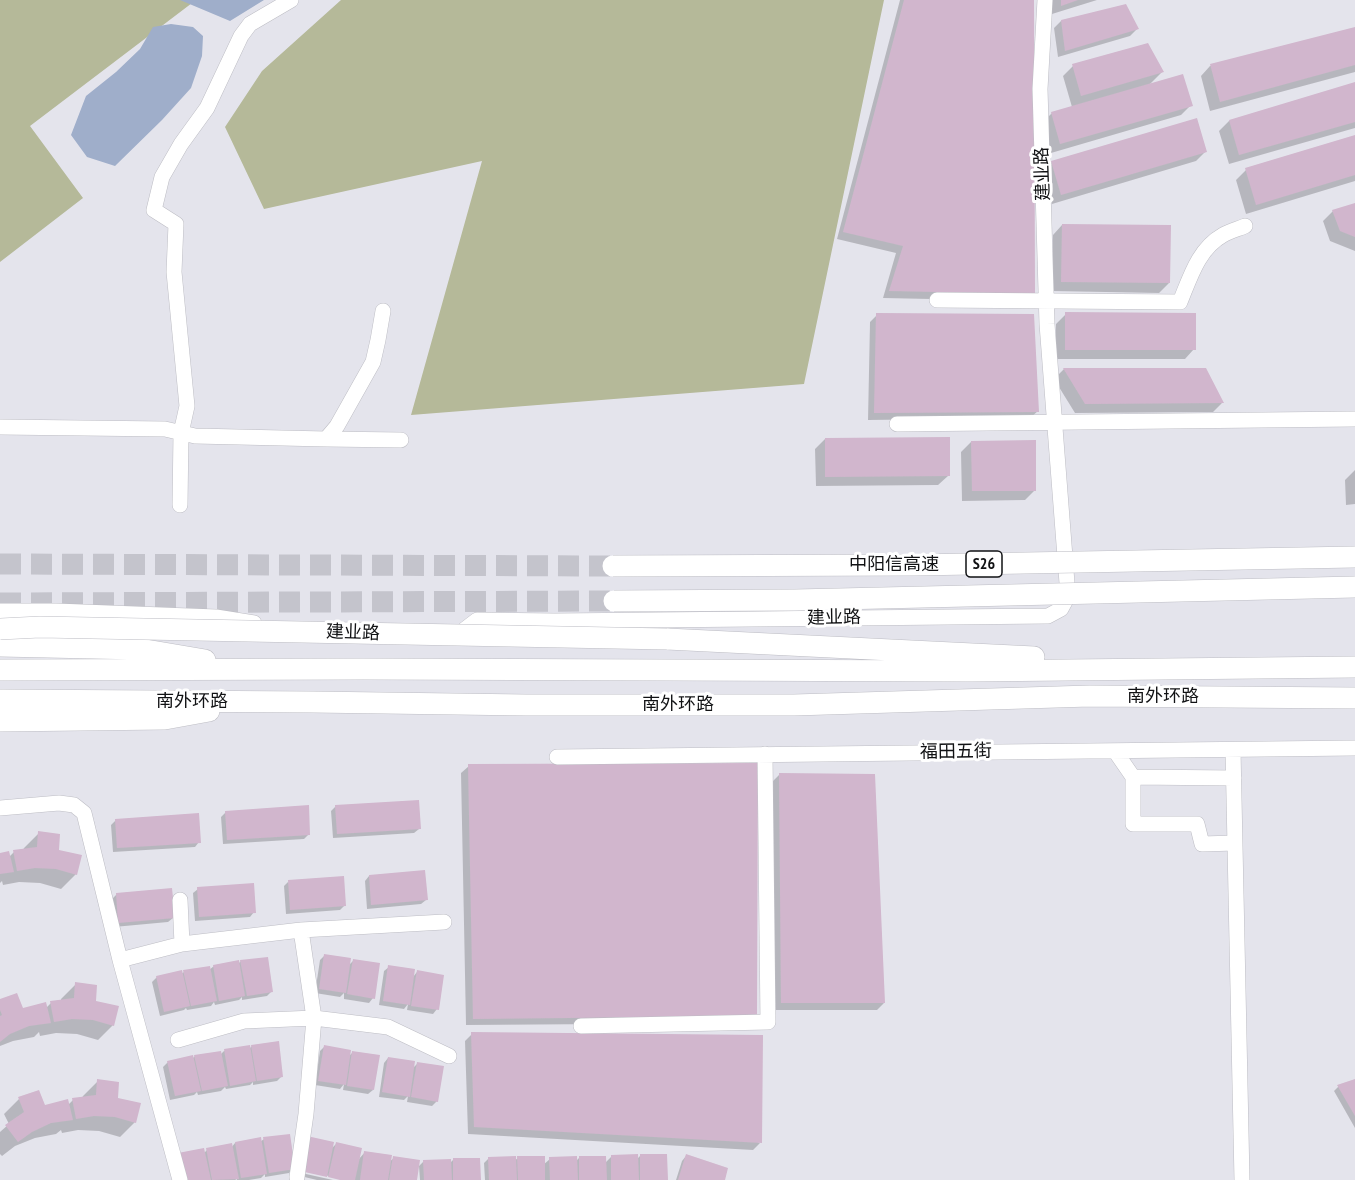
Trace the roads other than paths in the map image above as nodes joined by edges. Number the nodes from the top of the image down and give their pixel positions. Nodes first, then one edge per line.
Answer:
1 (291, 0) edge
2 (1045, 0) edge
3 (1245, 226) dead end
4 (937, 300) dead end
5 (1047, 301) junction
6 (383, 311) dead end
7 (1355, 419) edge
8 (1054, 422) junction
9 (897, 423) dead end
10 (0, 427) edge
11 (181, 433) junction
12 (326, 439) junction
13 (401, 440) dead end
14 (180, 505) dead end
15 (1355, 557) edge
16 (613, 566) tunnel mouth
17 (1355, 587) edge
18 (614, 601) tunnel mouth
19 (0, 611) edge
20 (0, 629) edge
21 (0, 646) edge
22 (1355, 667) edge
23 (1244, 668) junction
24 (265, 669) junction
25 (0, 670) edge
26 (1355, 698) edge
27 (0, 700) edge
28 (256, 702) junction
29 (0, 721) edge
30 (1355, 748) edge
31 (1233, 750) junction
32 (1115, 751) junction
33 (765, 754) junction
34 (557, 757) dead end
35 (1133, 777) junction
36 (1234, 778) junction
37 (0, 808) edge
38 (1235, 843) junction
39 (180, 900) dead end
40 (444, 922) dead end
41 (301, 930) junction
42 (182, 944) junction
43 (120, 960) junction
44 (314, 1018) junction
45 (581, 1026) dead end
46 (178, 1040) dead end
47 (449, 1056) dead end
48 (295, 1179) edge
49 (180, 1180) edge
50 (1242, 1180) edge

1 - 11 street
2 - 5 street, 建业路
3 - 5 street
4 - 5 street
5 - 8 street, 建业路
6 - 12 street
7 - 8 street
8 - 9 street
8 - 19 street, 建业路
10 - 11 street
11 - 12 street
11 - 14 street
12 - 13 street
15 - 16 highway, 中阳信高速 / S26, bridge
17 - 18 highway, 中阳信高速 / S26, bridge
20 - 23 highway, bridge
21 - 24 highway
22 - 23 highway, 南外环路
23 - 24 highway, 南外环路
24 - 25 highway, 南外环路
26 - 28 highway, 南外环路
27 - 28 highway, 南外环路
28 - 29 highway
30 - 31 street, 福田五街
31 - 32 street, 福田五街
31 - 36 street
32 - 33 street, 福田五街
32 - 35 street
33 - 34 street, 福田五街
33 - 45 street
35 - 36 street
35 - 38 street
36 - 38 street
37 - 43 street
38 - 50 street
39 - 42 street
40 - 41 street
41 - 42 street
41 - 44 street
42 - 43 street
43 - 49 street
44 - 46 street
44 - 47 street
44 - 48 street

